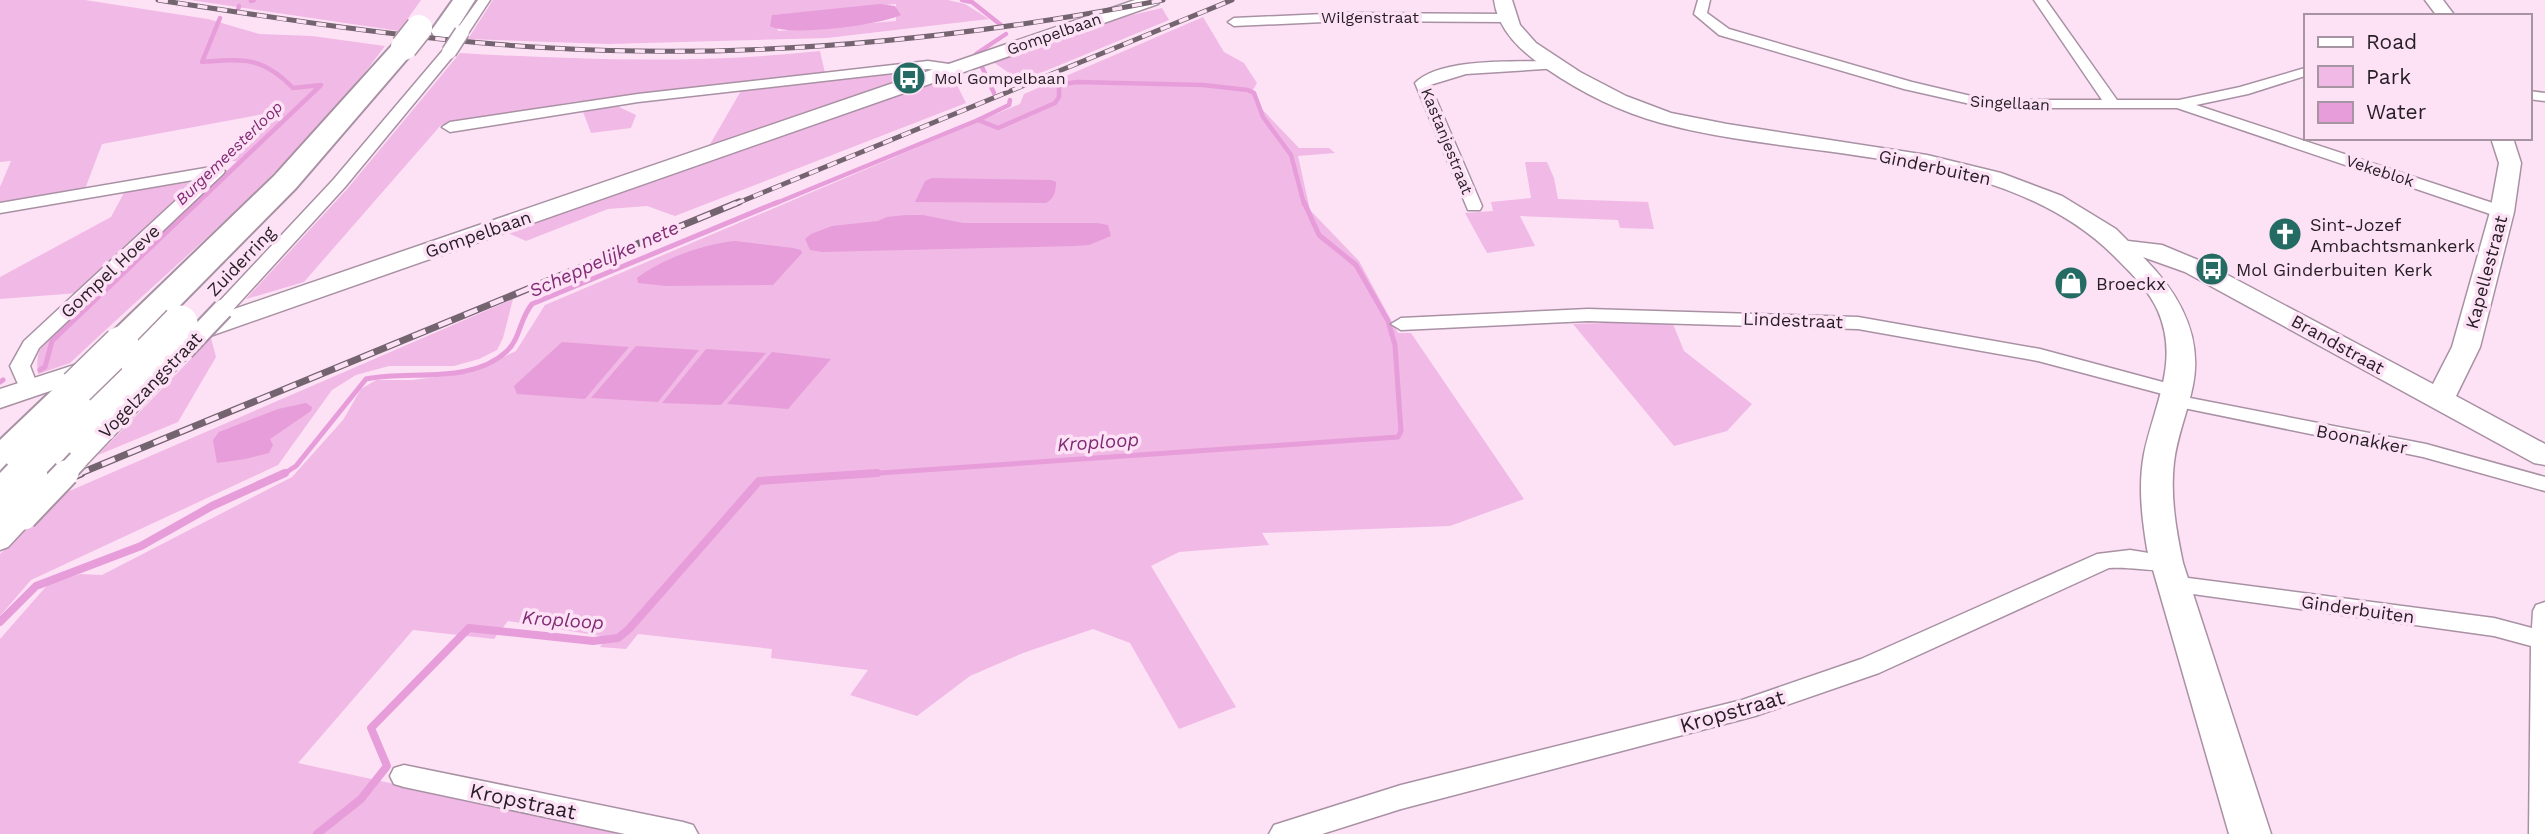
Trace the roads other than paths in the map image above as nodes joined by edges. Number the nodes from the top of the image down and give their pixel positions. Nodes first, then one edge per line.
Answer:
1 (439, 0) edge
2 (464, 0) edge
3 (484, 0) edge
4 (1152, 0) edge
5 (1704, 0) edge
6 (2040, 0) edge
7 (1505, 9) edge
8 (1234, 22) dead end
9 (434, 40) junction
10 (1554, 65) junction
11 (956, 68) junction
12 (2304, 72) edge
13 (2179, 104) junction
14 (2113, 105) junction
15 (450, 127) dead end
16 (2503, 140) edge
17 (1474, 206) dead end
18 (0, 208) edge
19 (2502, 212) junction
20 (2125, 248) junction
21 (1401, 324) dead end
22 (182, 337) junction
23 (130, 355) junction
24 (29, 389) junction
25 (2177, 397) junction
26 (0, 399) edge
27 (2439, 400) junction
28 (2545, 456) edge
29 (2545, 484) edge
30 (12, 492) edge
31 (0, 542) edge
32 (2169, 573) junction
33 (2545, 611) edge
34 (2543, 640) junction
35 (404, 776) dead end
36 (683, 834) edge
37 (1284, 834) edge
38 (2249, 834) edge
39 (2544, 834) edge

1 - 9 highway, Zuiderring
2 - 9 highway, Zuiderring
3 - 9 street, Vogelzangstraat
4 - 11 street, Gompelbaan
5 - 14 street, Singellaan
6 - 14 street
7 - 8 street, Wilgenstraat
7 - 10 street, Ginderbuiten
9 - 22 highway, Zuiderring
9 - 22 street, Vogelzangstraat, bridge
9 - 23 highway, Zuiderring
10 - 17 street, Kastanjestraat
10 - 20 street, Ginderbuiten
11 - 15 street, Gompelbaan
11 - 24 street, Gompelbaan
12 - 13 street, Singellaan
13 - 14 street, Singellaan
13 - 19 street, Vekeblok
16 - 19 street, Kapellestraat
18 - 24 street, Gompel Hoeve
19 - 27 street, Kapellestraat
20 - 25 street, Ginderbuiten
20 - 27 street, Brandstraat
21 - 25 street, Lindestraat
22 - 23 highway, Zuiderring, bridge
22 - 30 street, Vogelzangstraat, bridge
23 - 30 highway, Zuiderring
23 - 30 highway, Zuiderring, bridge
24 - 26 street, Gompelbaan
25 - 29 street, Boonakker
25 - 32 street, Ginderbuiten
27 - 28 street, Brandstraat
30 - 31 street, Vogelzangstraat
32 - 34 street, Ginderbuiten
32 - 37 street, Kropstraat
32 - 38 street, Ginderbuiten
33 - 34 street
34 - 39 street
35 - 36 street, Kropstraat

